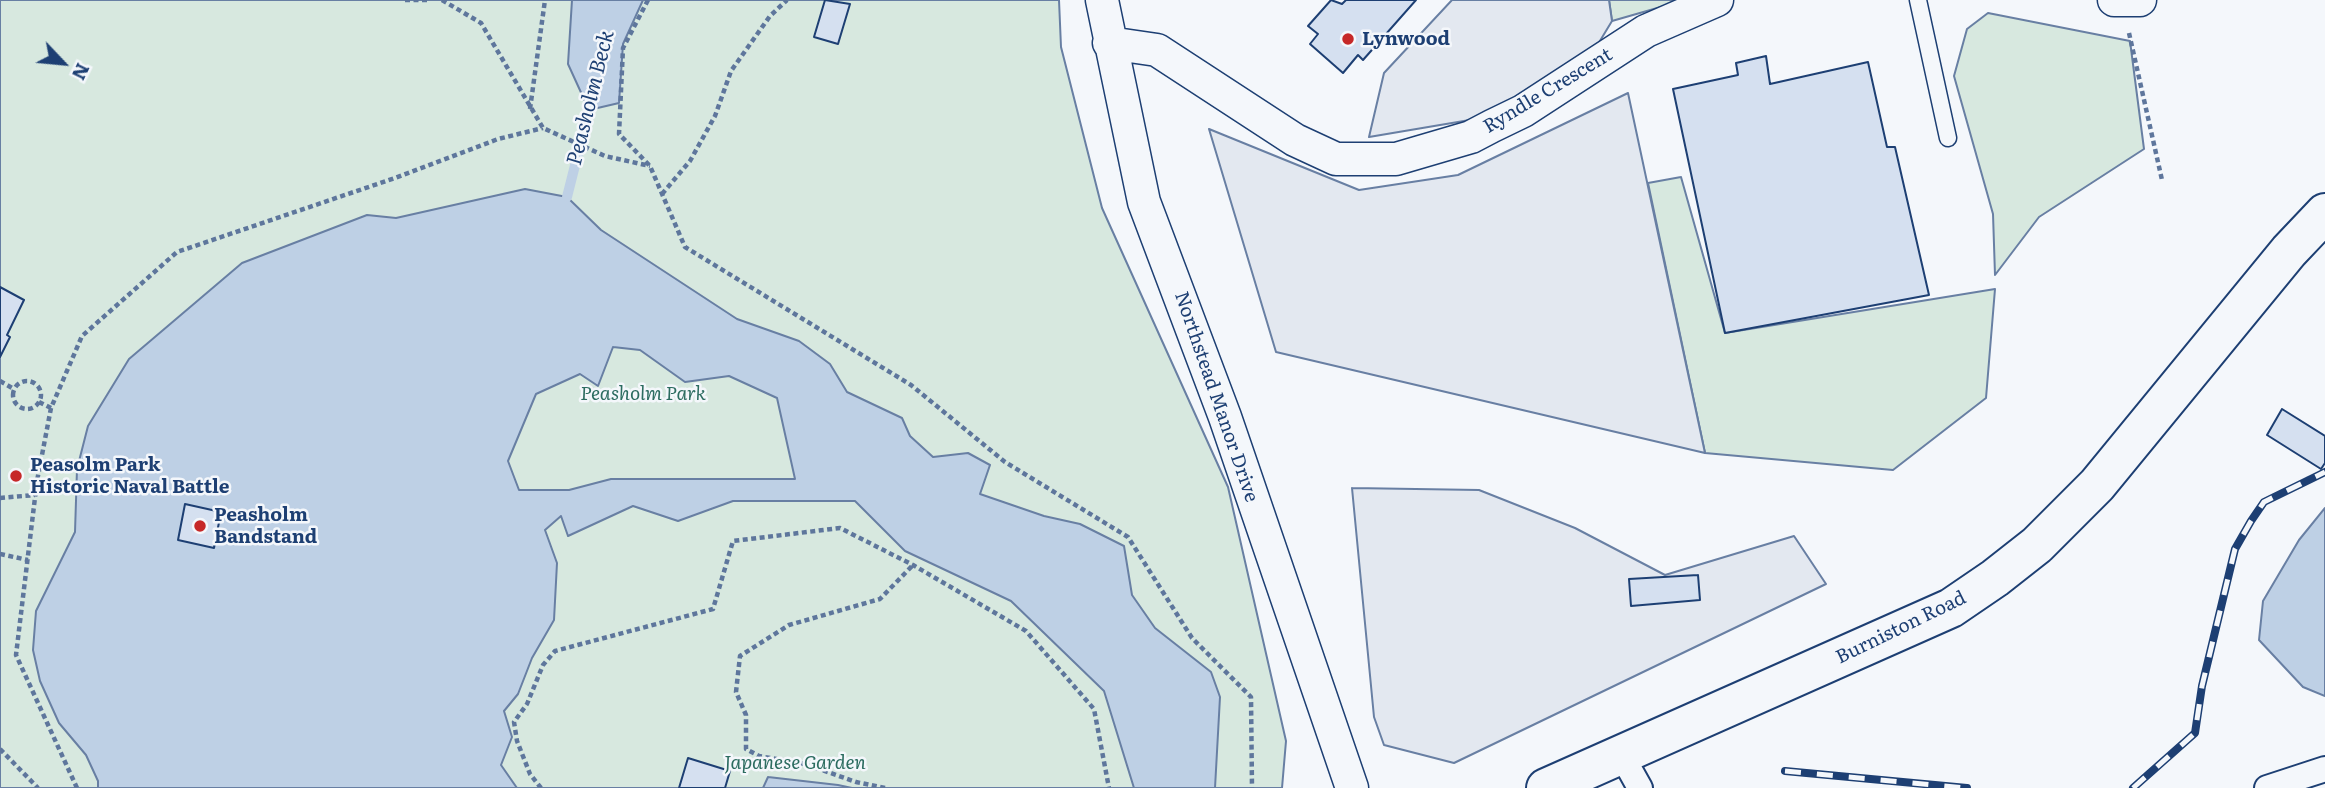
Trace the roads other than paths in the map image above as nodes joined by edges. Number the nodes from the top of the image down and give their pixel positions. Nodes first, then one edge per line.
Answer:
1 (1102, 0) edge
2 (1717, 0) edge
3 (1918, 0) edge
4 (1109, 43) junction
5 (1948, 138) dead end
6 (2325, 213) edge
7 (1621, 754) junction
8 (2325, 769) edge
9 (1352, 788) edge
10 (1546, 788) edge
11 (1640, 788) edge
12 (2267, 788) edge

1 - 4 street, Northstead Manor Drive
2 - 4 street, Ryndle Crescent
3 - 5 lane
4 - 9 street, Northstead Manor Drive
6 - 7 main road, Burniston Road
7 - 10 main road, Burniston Road
7 - 11 street
8 - 12 street

